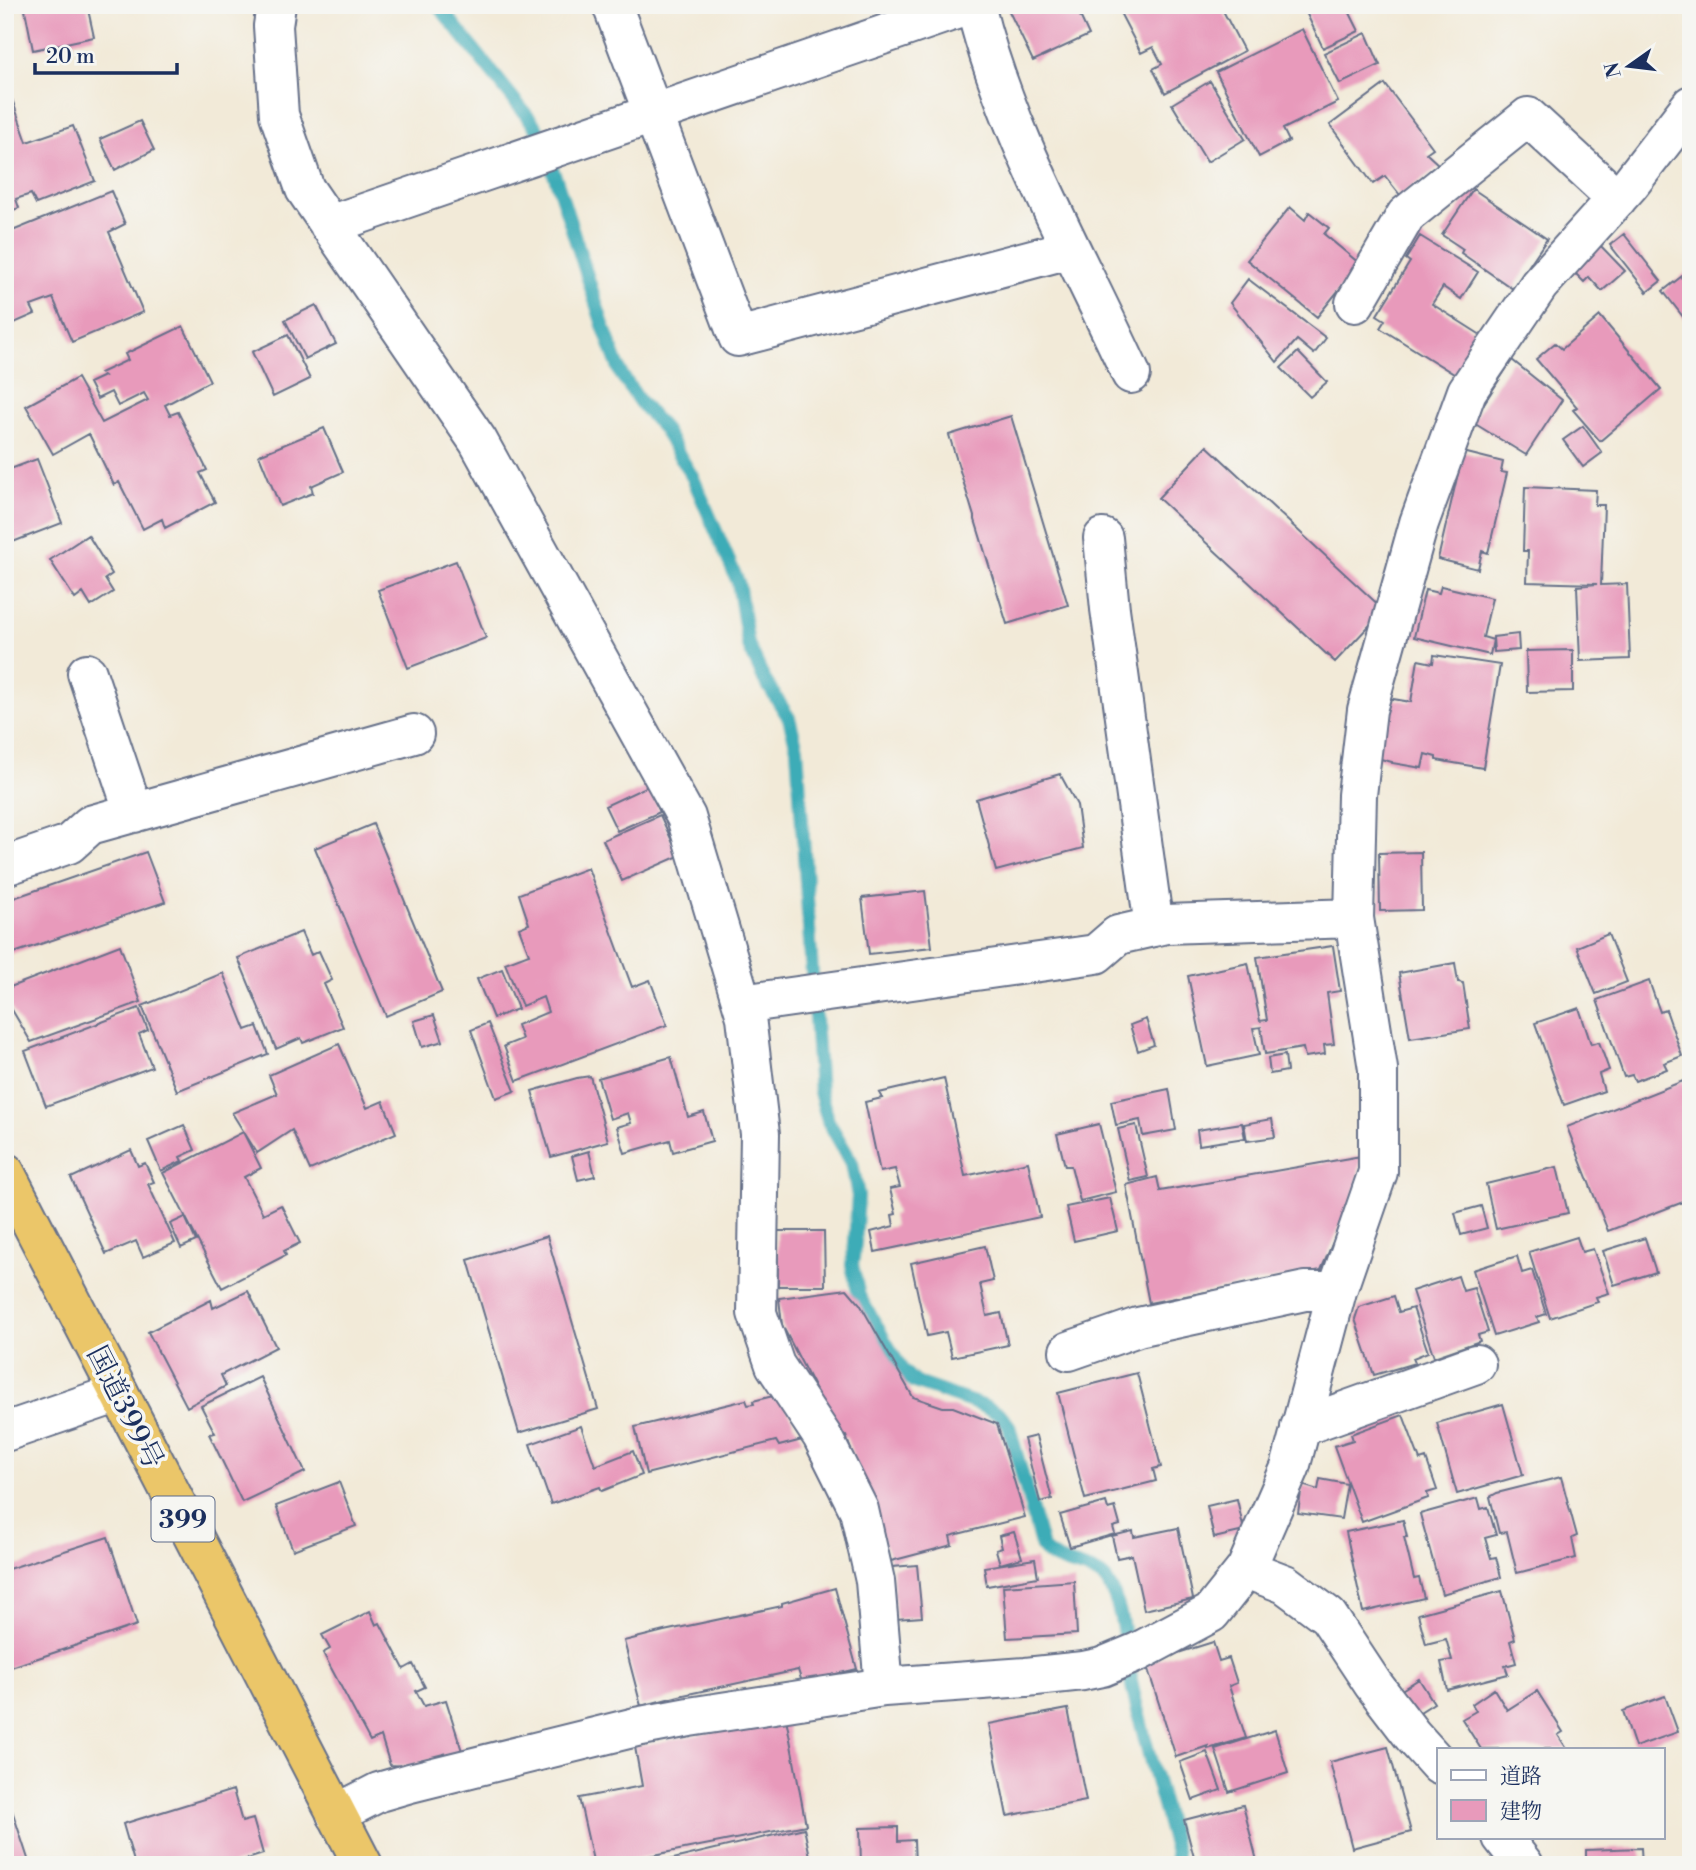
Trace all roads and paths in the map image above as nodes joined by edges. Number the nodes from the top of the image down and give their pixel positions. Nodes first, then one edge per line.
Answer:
1 (275, 5) edge
2 (612, 5) edge
3 (972, 5) edge
4 (1691, 105) edge
5 (653, 114) junction
6 (1617, 200) junction
7 (329, 225) junction
8 (1070, 249) junction
9 (1355, 303) dead end
10 (1131, 374) dead end
11 (1103, 538) dead end
12 (87, 673) dead end
13 (414, 734) dead end
14 (134, 813) junction
15 (5, 866) edge
16 (1354, 918) junction
17 (1154, 926) junction
18 (742, 1004) junction
19 (5, 1172) edge
20 (1337, 1291) junction
21 (1069, 1352) dead end
22 (1476, 1364) dead end
23 (118, 1393) junction
24 (1300, 1427) junction
25 (5, 1432) edge
26 (1246, 1569) junction
27 (884, 1687) junction
28 (1437, 1763) edge
29 (336, 1814) junction
30 (1504, 1839) edge
31 (363, 1865) edge
32 (1524, 1865) edge

1 - 7 street
2 - 5 street
3 - 5 street
3 - 8 street
4 - 6 street
5 - 7 street
5 - 8 street
6 - 9 street
6 - 16 street
7 - 18 street
8 - 10 street
11 - 17 street
12 - 14 street
13 - 14 street
14 - 15 street
16 - 17 street
16 - 20 street
17 - 18 street
18 - 27 street
19 - 23 highway, 国道399号 / 399
20 - 21 street
20 - 24 street
22 - 24 street
23 - 25 street
23 - 29 highway, 国道399号 / 399
24 - 26 street
26 - 27 street
26 - 28 street
27 - 29 street
29 - 31 highway, 国道399号 / 399
30 - 32 street

